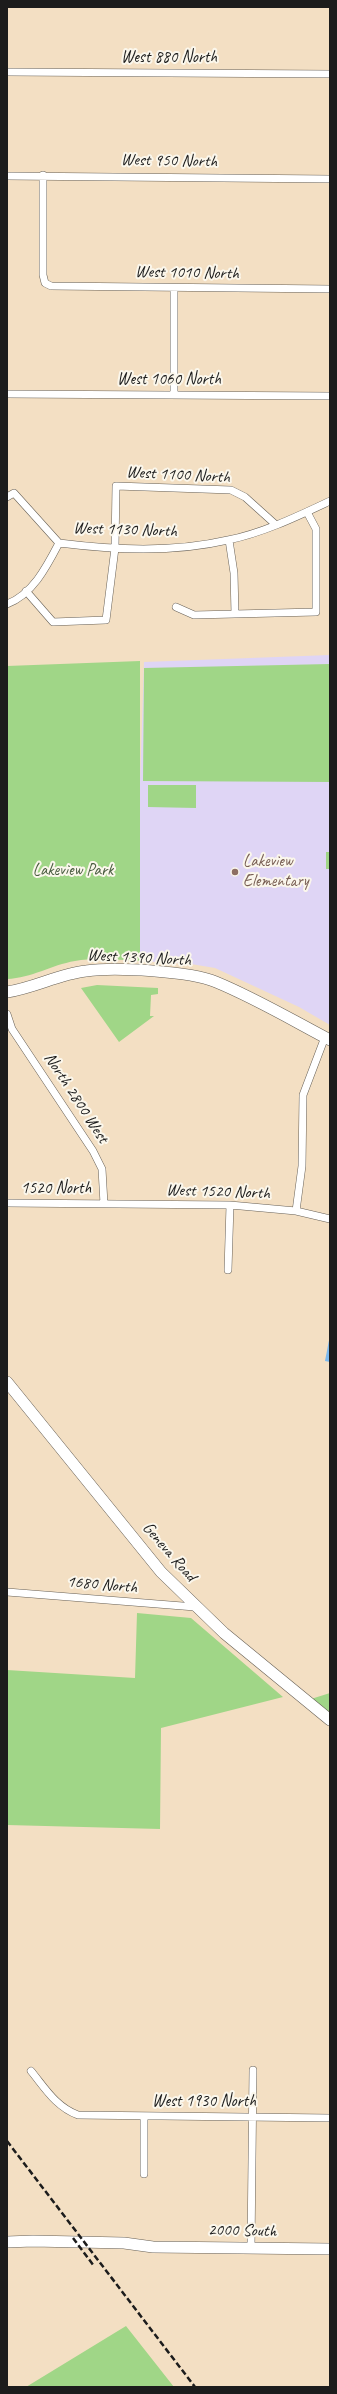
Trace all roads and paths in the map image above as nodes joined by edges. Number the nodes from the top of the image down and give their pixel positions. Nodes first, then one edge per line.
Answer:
1 (7, 72) edge
2 (330, 74) edge
3 (43, 175) junction
4 (7, 176) edge
5 (330, 178) edge
6 (174, 288) junction
7 (330, 289) edge
8 (7, 394) edge
9 (174, 395) junction
10 (330, 396) edge
11 (7, 497) edge
12 (330, 501) edge
13 (307, 512) junction
14 (275, 524) junction
15 (229, 540) junction
16 (58, 543) junction
17 (115, 548) junction
18 (26, 591) junction
19 (7, 604) edge
20 (176, 606) dead end
21 (235, 614) junction
22 (7, 992) edge
23 (7, 1014) edge
24 (328, 1038) edge
25 (7, 1204) edge
26 (104, 1204) junction
27 (230, 1205) junction
28 (296, 1211) junction
29 (330, 1219) edge
30 (228, 1270) dead end
31 (7, 1382) edge
32 (7, 1592) edge
33 (195, 1607) junction
34 (330, 1720) edge
35 (253, 2070) dead end
36 (31, 2071) dead end
37 (144, 2116) junction
38 (253, 2117) junction
39 (330, 2118) edge
40 (144, 2174) dead end
41 (7, 2243) edge
42 (251, 2248) junction
43 (330, 2249) edge

1 - 2 street, West 880 North
3 - 4 street, West 950 North
3 - 5 street, West 950 North
3 - 6 street, West 1010 North
6 - 7 street, West 1010 North
6 - 9 street
8 - 9 street, West 1060 North
9 - 10 street, West 1060 North
11 - 16 street, West 1130 North
12 - 13 street, West 1130 North
13 - 14 street, West 1130 North
13 - 21 street
14 - 15 street, West 1130 North
14 - 17 street, West 1100 North
15 - 17 street, West 1130 North
15 - 21 street
16 - 17 street, West 1130 North
16 - 18 street
17 - 18 street
18 - 19 street
20 - 21 street
22 - 24 street, West 1390 North
23 - 26 street, North 2800 West
24 - 28 street
25 - 26 street, 1520 North
26 - 27 street, West 1520 North
27 - 28 street, West 1520 North
27 - 30 street
28 - 29 street, West 1520 North
31 - 33 street, Geneva Road
32 - 33 street, 1680 North
33 - 34 street, Geneva Road
35 - 38 street
36 - 37 street, West 1930 North
37 - 38 street, West 1930 North
37 - 40 street
38 - 39 street, West 1930 North
38 - 42 street
41 - 42 street, 2000 South
42 - 43 street, 2000 South

